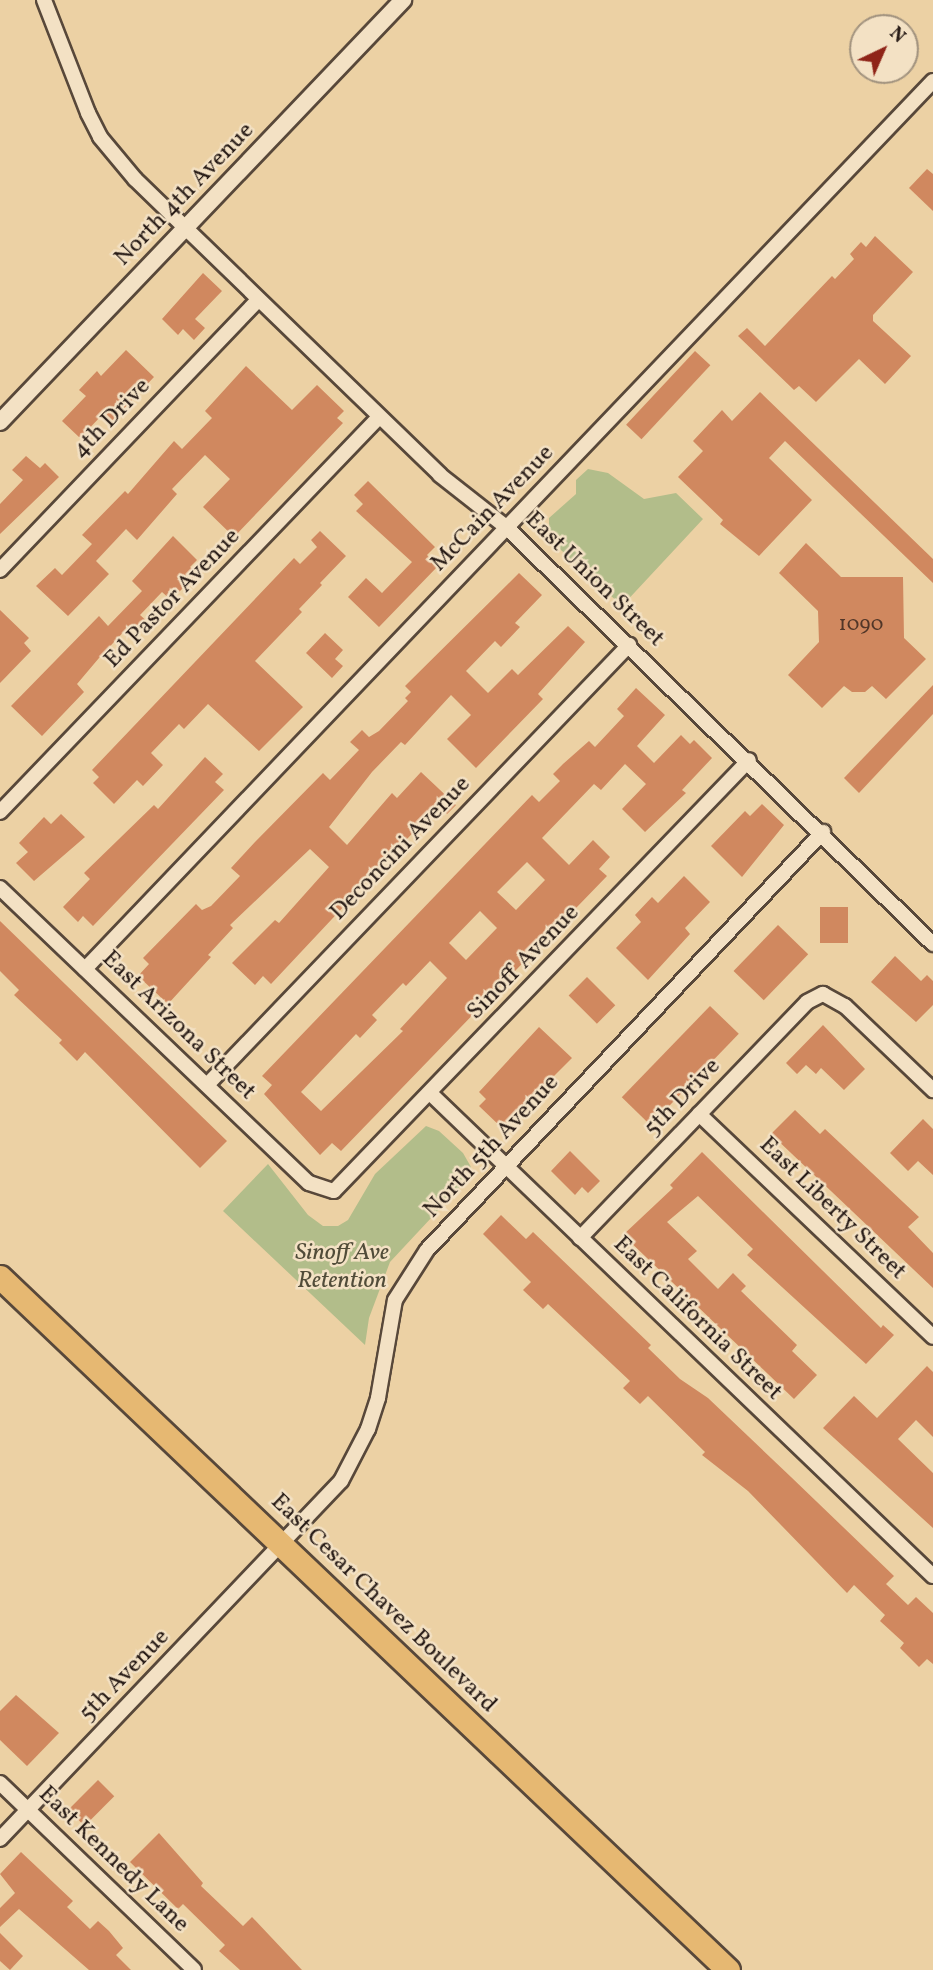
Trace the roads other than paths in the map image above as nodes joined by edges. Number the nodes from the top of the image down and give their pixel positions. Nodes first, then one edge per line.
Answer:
1 (44, 0) edge
2 (403, 0) edge
3 (933, 80) edge
4 (184, 229) junction
5 (258, 300) junction
6 (379, 417) junction
7 (0, 422) edge
8 (506, 527) junction
9 (0, 570) edge
10 (629, 645) junction
11 (749, 760) junction
12 (0, 813) edge
13 (823, 832) junction
14 (0, 888) edge
15 (933, 944) edge
16 (85, 969) junction
17 (207, 1085) junction
18 (933, 1090) edge
19 (431, 1094) junction
20 (699, 1114) junction
21 (504, 1165) junction
22 (328, 1191) joint
23 (580, 1238) junction
24 (0, 1277) edge
25 (933, 1337) edge
26 (283, 1545) junction
27 (933, 1576) edge
28 (0, 1783) edge
29 (28, 1809) junction
30 (0, 1839) edge
31 (194, 1970) edge
32 (728, 1970) edge

1 - 4 street, East Union Street
2 - 4 street, North 4th Avenue
3 - 8 street, McCain Avenue
4 - 5 street, East Union Street
4 - 7 street, North 4th Avenue
5 - 6 street, East Union Street
5 - 9 street, 4th Drive
6 - 8 street, East Union Street
6 - 12 street, Ed Pastor Avenue
8 - 10 street, East Union Street
8 - 16 street, McCain Avenue
10 - 11 street, East Union Street
10 - 17 street, Deconcini Avenue
11 - 13 street, East Union Street
11 - 19 street, Sinoff Avenue
13 - 15 street, East Union Street
13 - 21 street, North 5th Avenue
14 - 16 street, East Arizona Street
16 - 17 street, East Arizona Street
17 - 22 street, East Arizona Street
18 - 20 street, 5th Drive
19 - 21 street, East California Street
19 - 22 street, Sinoff Avenue
20 - 23 street, 5th Drive
20 - 25 street, East Liberty Street
21 - 23 street, East California Street
21 - 26 street, North 5th Avenue
23 - 27 street, East California Street
24 - 26 highway, East Cesar Chavez Boulevard
26 - 29 street, 5th Avenue
26 - 32 highway, East Cesar Chavez Boulevard
28 - 29 street, East Kennedy Lane
29 - 30 street, 5th Avenue
29 - 31 street, East Kennedy Lane

